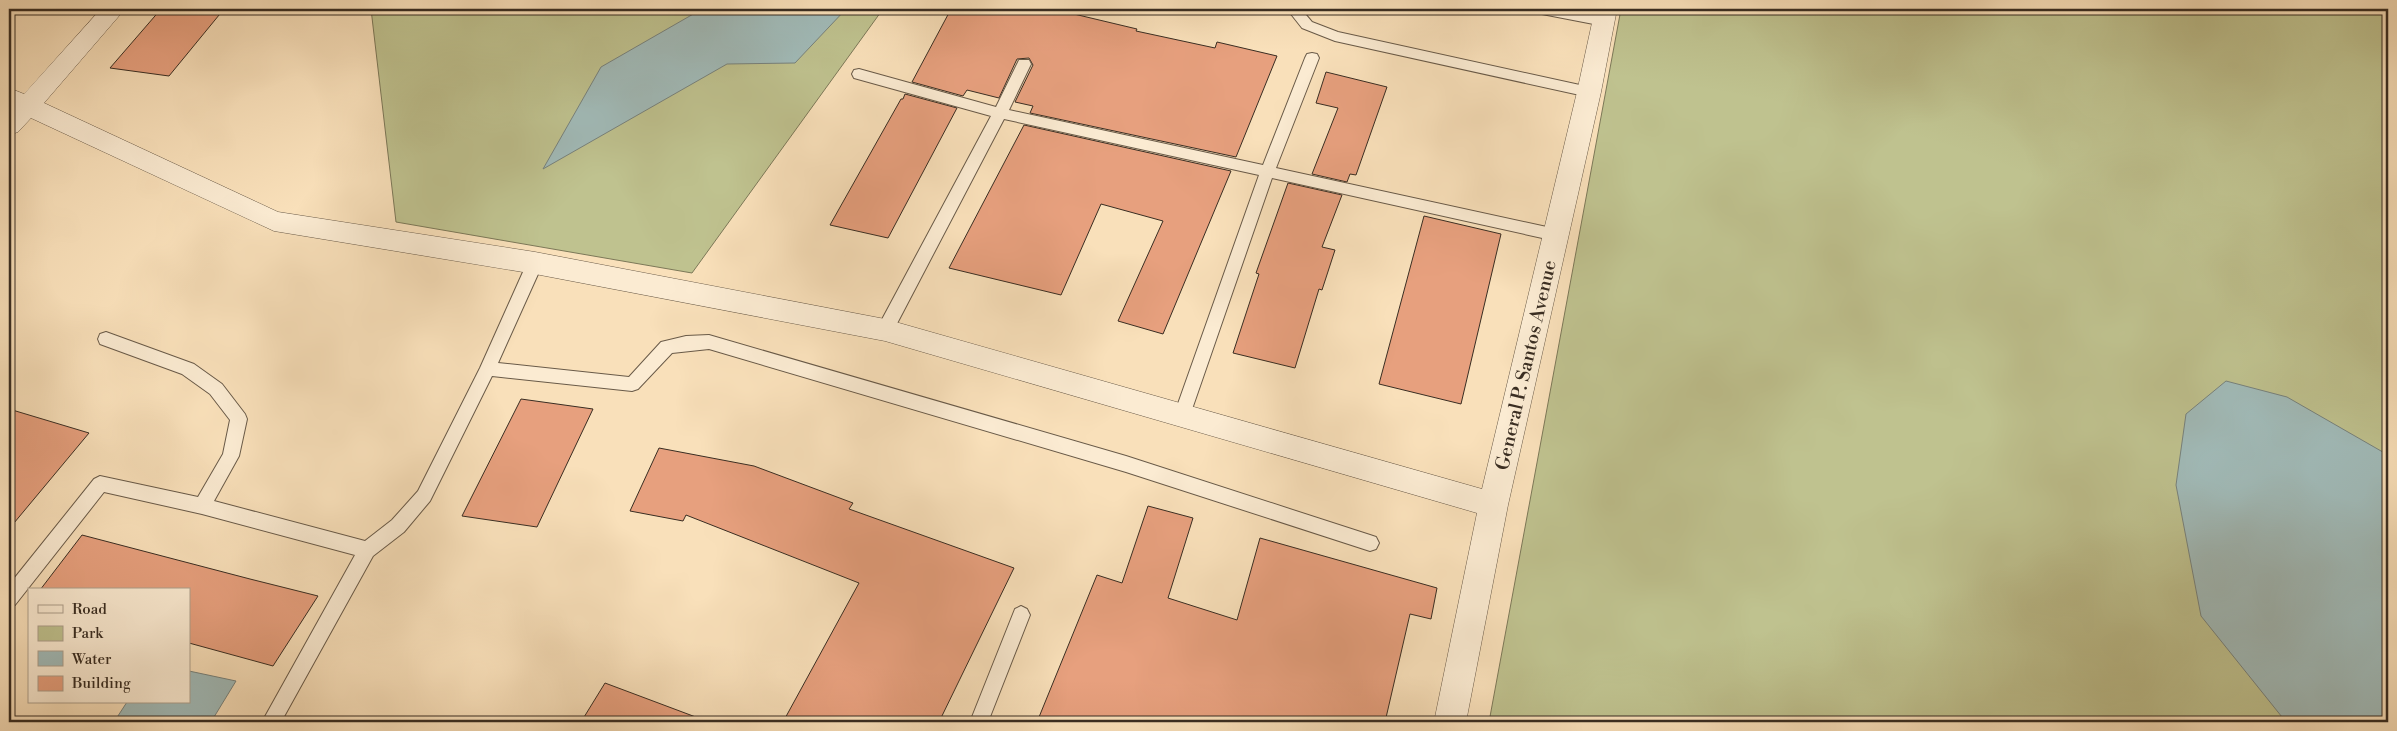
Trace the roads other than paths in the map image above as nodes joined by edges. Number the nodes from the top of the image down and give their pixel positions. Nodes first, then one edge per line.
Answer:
1 (114, 9) edge
2 (1294, 9) edge
3 (1542, 9) edge
4 (1605, 15) edge
5 (1312, 58) dead end
6 (1024, 64) dead end
7 (859, 74) dead end
8 (1589, 92) junction
9 (18, 101) edge
10 (1000, 114) junction
11 (9, 126) edge
12 (1268, 170) junction
13 (1556, 235) junction
14 (536, 264) junction
15 (885, 330) junction
16 (106, 339) dead end
17 (487, 369) junction
18 (1182, 415) junction
19 (1493, 505) junction
20 (202, 506) junction
21 (1370, 543) dead end
22 (368, 550) junction
23 (9, 599) edge
24 (1020, 615) dead end
25 (271, 722) edge
26 (979, 722) edge
27 (1450, 722) edge

1 - 9 street
2 - 8 lane
3 - 4 lane
4 - 8 street, General P. Santos Avenue
5 - 12 lane
6 - 10 lane
7 - 10 lane
8 - 13 street, General P. Santos Avenue
9 - 11 street
9 - 14 street
10 - 12 lane
10 - 15 lane
12 - 13 lane
12 - 18 lane
13 - 19 street, General P. Santos Avenue
14 - 15 street
14 - 17 lane
15 - 18 street
16 - 20 lane
17 - 21 lane
17 - 22 lane
18 - 19 street
19 - 27 street, General P. Santos Avenue
20 - 22 lane
20 - 23 lane
22 - 25 lane
24 - 26 lane

